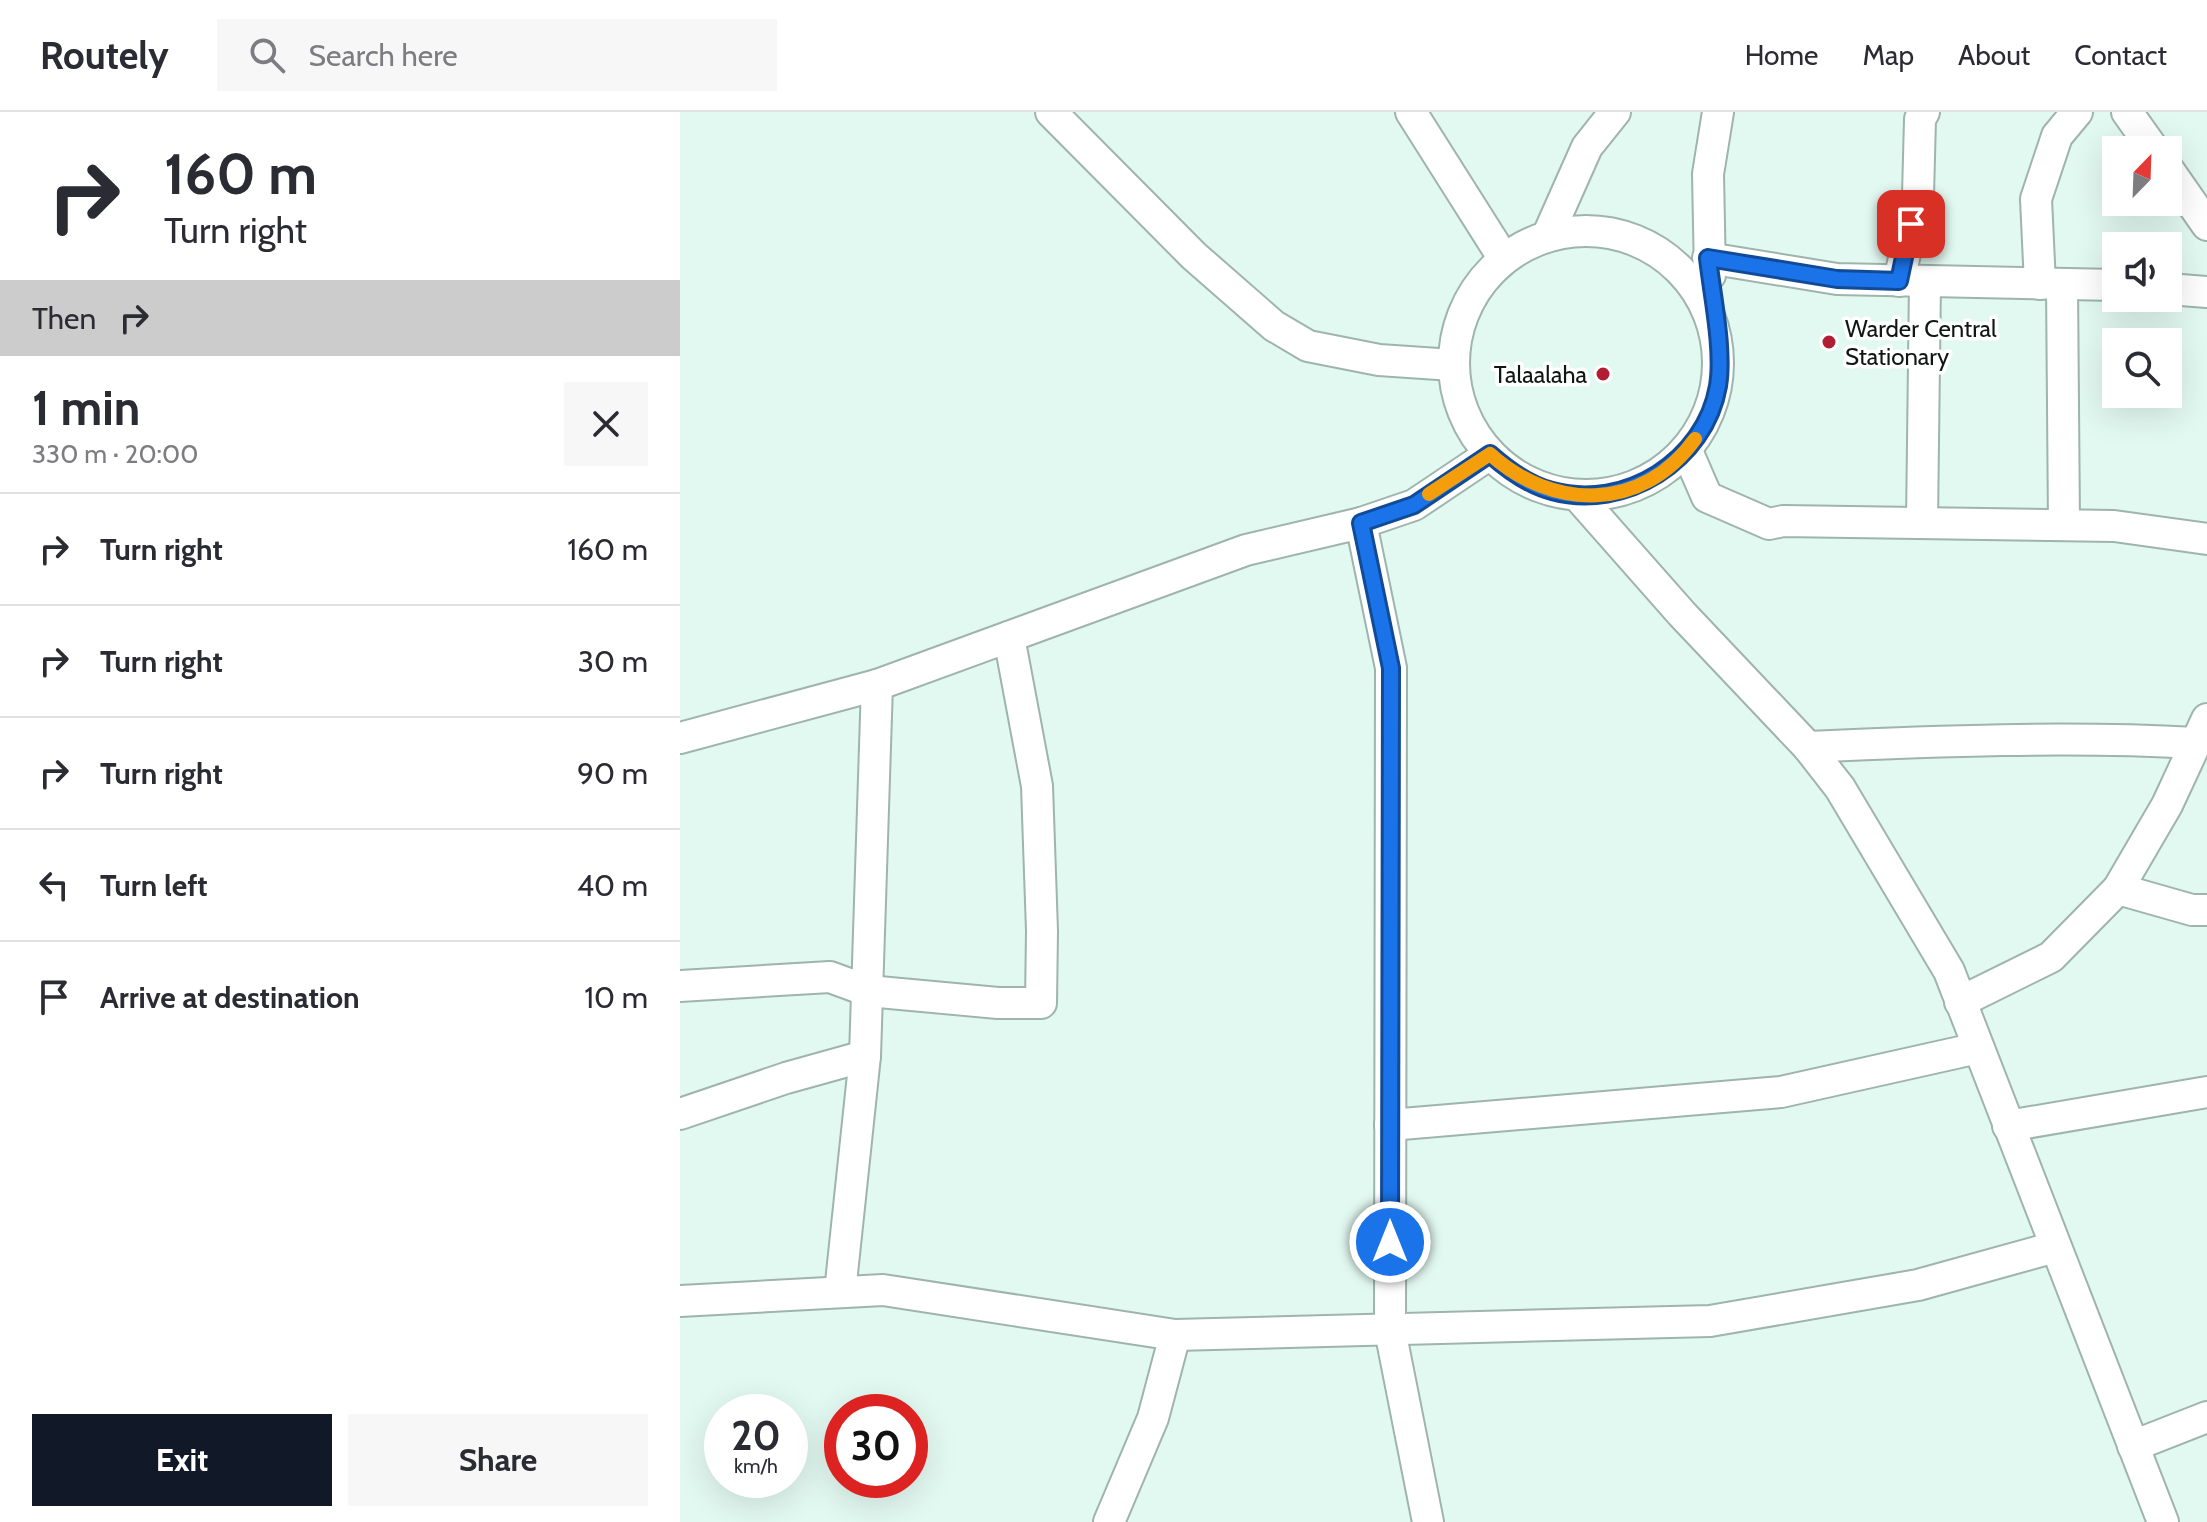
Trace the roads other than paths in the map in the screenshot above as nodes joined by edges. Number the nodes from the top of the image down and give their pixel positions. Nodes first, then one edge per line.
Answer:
1 (1051, 112) edge
2 (1411, 112) edge
3 (1615, 112) edge
4 (1718, 112) edge
5 (1924, 112) edge
6 (2077, 112) edge
7 (2127, 112) edge
8 (2144, 136) edge
9 (2182, 189) edge
10 (2207, 225) edge
11 (1547, 237) junction
12 (1708, 258) junction
13 (1504, 259) junction
14 (1912, 281) junction
15 (2051, 284) junction
16 (2102, 285) edge
17 (2182, 290) edge
18 (2207, 292) edge
19 (1716, 337) junction
20 (1453, 365) junction
21 (1687, 451) junction
22 (1490, 454) junction
23 (1577, 495) junction
24 (1361, 523) junction
25 (1922, 523) junction
26 (2064, 525) junction
27 (2207, 539) edge
28 (1009, 637) junction
29 (877, 685) junction
30 (2201, 731) edge
31 (680, 738) edge
32 (1808, 747) junction
33 (2118, 889) junction
34 (2207, 910) edge
35 (680, 986) edge
36 (868, 991) junction
37 (1960, 1002) junction
38 (1978, 1048) junction
39 (865, 1056) junction
40 (2207, 1092) edge
41 (680, 1114) edge
42 (1390, 1125) junction
43 (2008, 1126) junction
44 (2055, 1247) junction
45 (840, 1292) junction
46 (680, 1301) edge
47 (1390, 1330) junction
48 (1175, 1335) junction
49 (2207, 1417) edge
50 (2133, 1446) junction
51 (1109, 1522) edge
52 (1428, 1522) edge
53 (2163, 1522) edge

1 - 20 street
2 - 13 street
3 - 11 street
4 - 12 street
5 - 14 street
6 - 15 street
7 - 8 street
9 - 10 street
11 - 13 street
11 - 19 street
12 - 14 street
12 - 19 street
13 - 20 street
14 - 15 street
14 - 25 street
15 - 16 street
15 - 26 street
17 - 18 street
19 - 21 street
20 - 22 street
21 - 23 street
21 - 25 street
22 - 23 street
22 - 24 street
23 - 32 street
24 - 28 street
24 - 42 street
25 - 26 street
26 - 27 street
28 - 29 street
28 - 36 street
29 - 31 street
29 - 36 street
30 - 32 street
30 - 33 street
32 - 37 street
33 - 34 street
33 - 37 street
35 - 36 street
36 - 39 street
37 - 38 street
38 - 42 street
38 - 43 street
39 - 41 street
39 - 45 street
40 - 43 street
42 - 47 street
43 - 44 street
44 - 47 street
44 - 50 street
45 - 46 street
45 - 48 street
47 - 48 street
47 - 52 street
48 - 51 street
49 - 50 street
50 - 53 street

